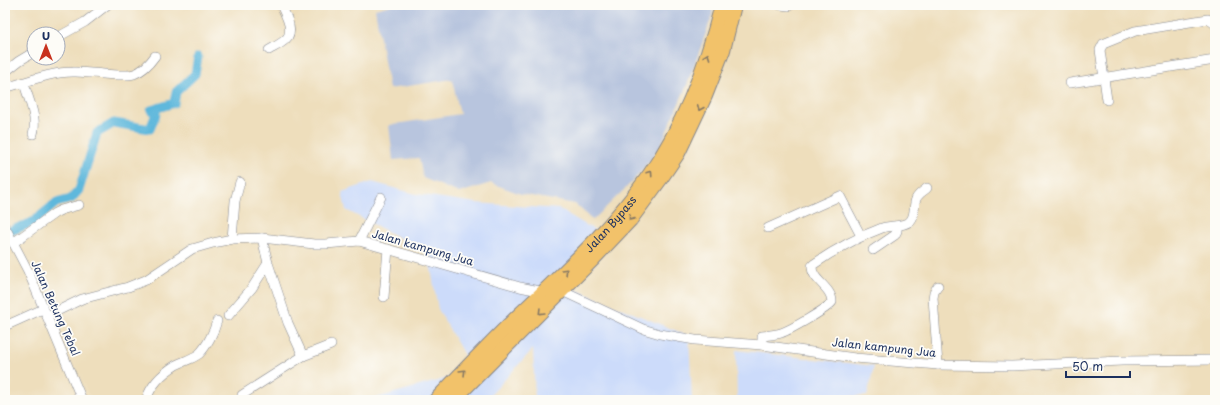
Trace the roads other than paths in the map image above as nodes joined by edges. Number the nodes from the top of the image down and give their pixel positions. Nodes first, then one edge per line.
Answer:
1 (107, 5) edge
2 (281, 5) edge
3 (722, 5) edge
4 (734, 5) edge
5 (1215, 24) edge
6 (66, 33) edge
7 (269, 50) dead end
8 (155, 56) dead end
9 (26, 57) edge
10 (1215, 60) edge
11 (5, 72) edge
12 (1104, 77) junction
13 (24, 83) junction
14 (1070, 83) dead end
15 (702, 87) junction
16 (5, 88) edge
17 (1107, 100) dead end
18 (33, 134) dead end
19 (240, 182) dead end
20 (927, 188) dead end
21 (381, 196) dead end
22 (79, 205) dead end
23 (897, 226) junction
24 (768, 228) dead end
25 (9, 235) edge
26 (861, 236) junction
27 (262, 238) junction
28 (232, 240) junction
29 (359, 241) junction
30 (388, 249) junction
31 (873, 250) dead end
32 (268, 263) junction
33 (938, 286) dead end
34 (562, 291) junction
35 (544, 292) junction
36 (384, 297) dead end
37 (45, 312) junction
38 (228, 316) dead end
39 (217, 321) dead end
40 (5, 326) edge
41 (331, 345) dead end
42 (762, 345) junction
43 (303, 356) junction
44 (1215, 360) edge
45 (938, 365) junction
46 (242, 395) dead end
47 (82, 400) edge
48 (146, 400) edge
49 (436, 400) edge
50 (453, 400) edge

1 - 6 street
2 - 7 street
15 -> 3 highway, Jalan Bypass
4 - 15 highway, Jalan Bypass
5 - 12 street
8 - 13 street
9 - 11 street
10 - 12 street
12 - 14 street
12 - 17 street
13 - 16 street
13 - 18 street
15 -> 34 highway, Jalan Bypass
35 -> 15 highway, Jalan Bypass
19 - 28 street
20 - 23 street
21 - 29 street
22 - 25 street
23 - 26 street
23 - 31 street
24 - 26 street
25 - 37 street, Jalan Betung Tebal
26 - 42 street
27 - 28 street, Jalan kampung Jua
27 - 29 street, Jalan kampung Jua
27 - 32 street
28 - 37 street, Jalan kampung Jua
29 - 30 street, Jalan kampung Jua
30 - 35 street, Jalan kampung Jua
30 - 36 street
32 - 38 street
32 - 43 street
33 - 45 street
34 - 42 street, Jalan kampung Jua
34 -> 50 highway, Jalan Bypass
49 -> 35 highway, Jalan Bypass
37 - 40 street, Jalan kampung Jua
37 - 47 street, Jalan Betung Tebal
39 - 48 street
41 - 43 street
42 - 45 street, Jalan kampung Jua
43 - 46 street
44 - 45 street, Jalan kampung Jua

